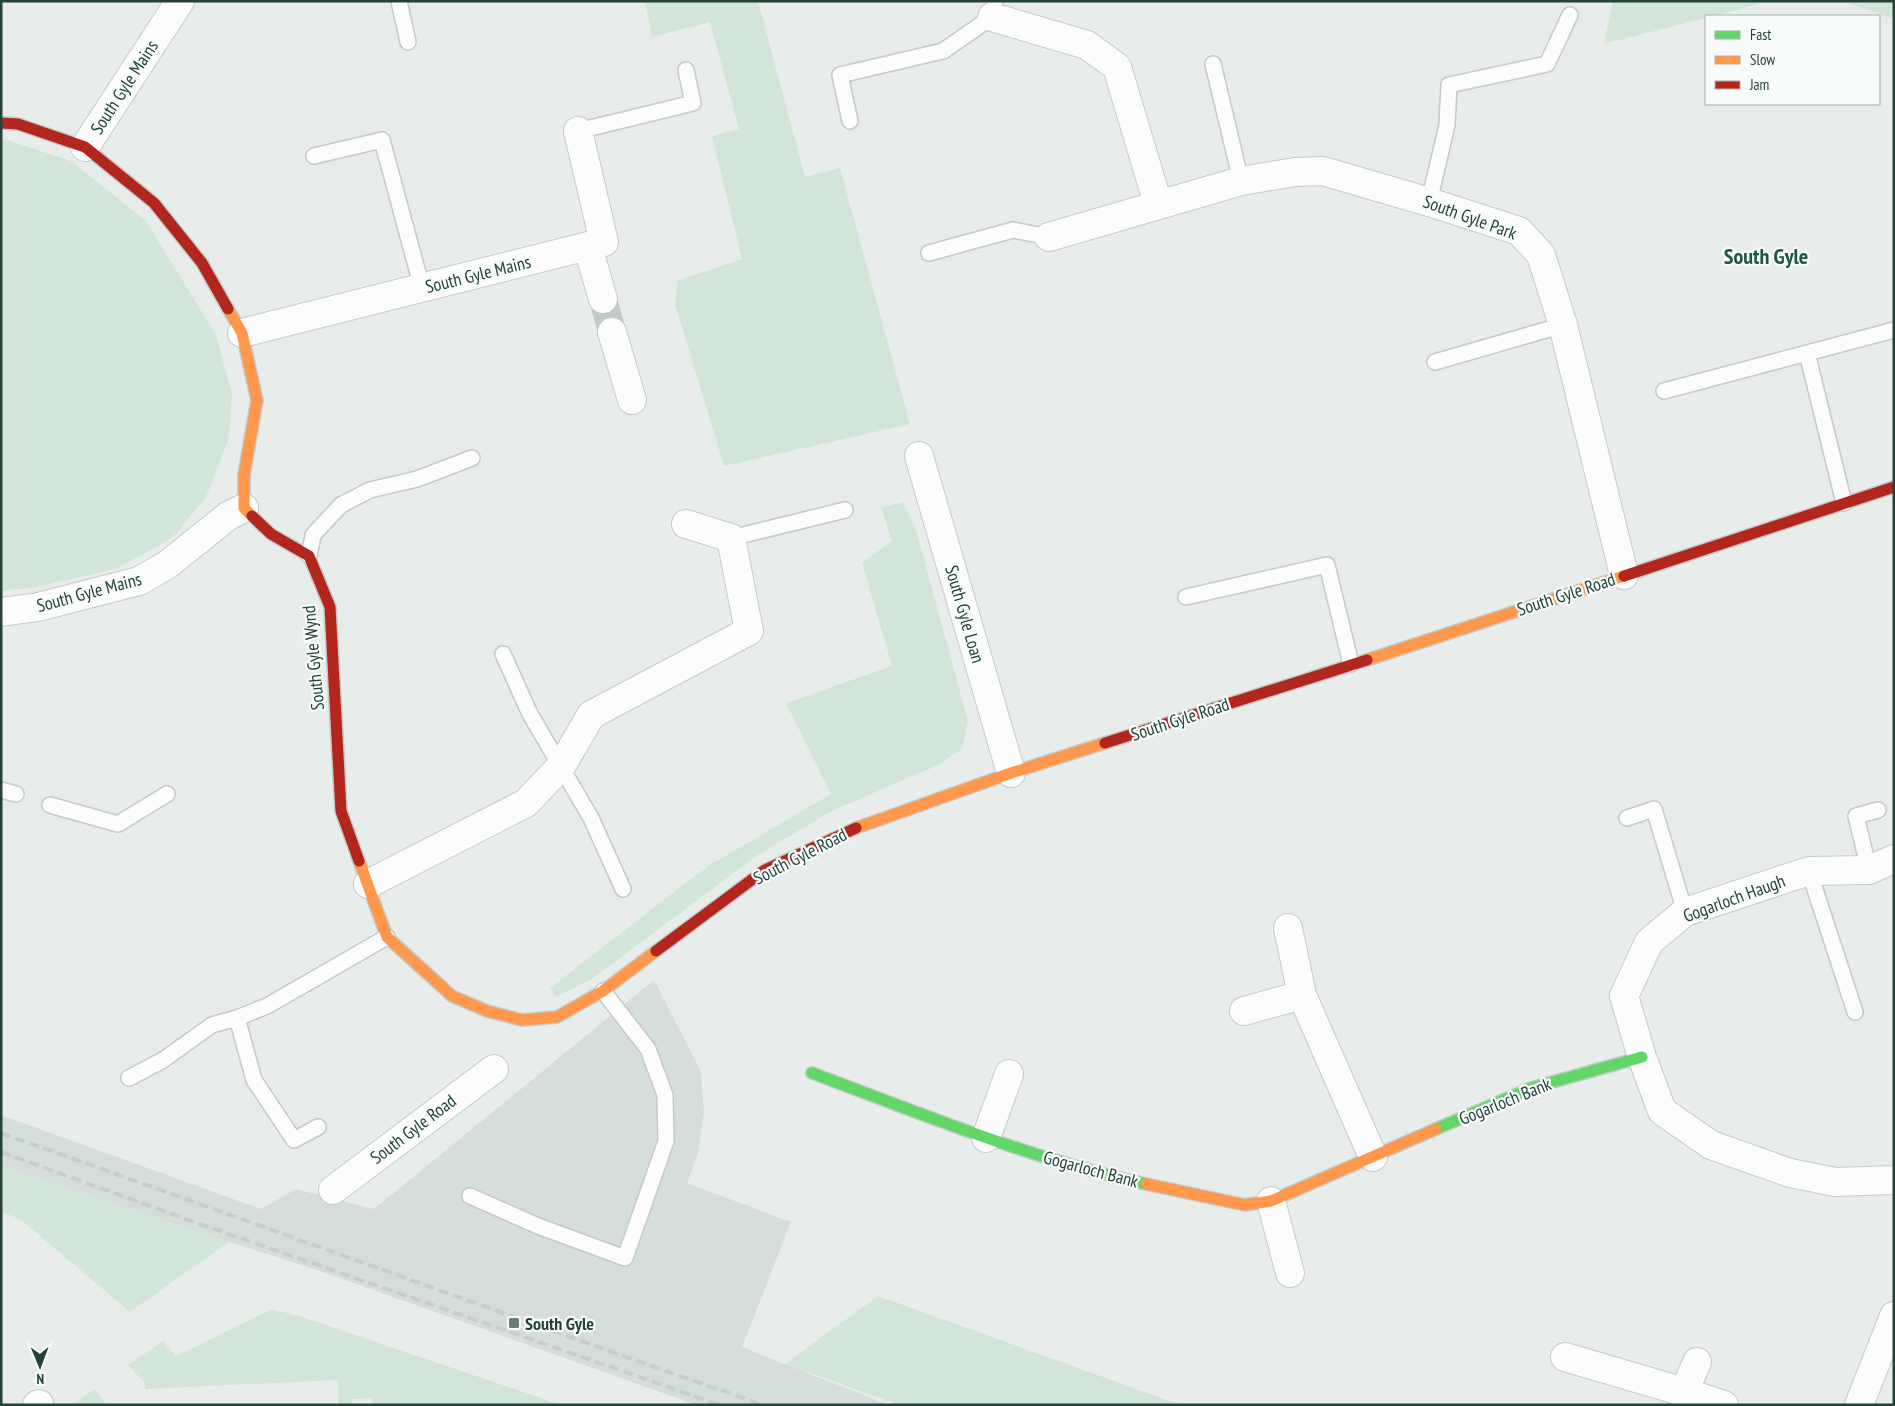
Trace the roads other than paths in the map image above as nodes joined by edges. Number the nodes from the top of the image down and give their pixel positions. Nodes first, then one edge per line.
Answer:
1 (180, 1) edge
2 (399, 1) edge
3 (994, 9) edge
4 (1570, 15) dead end
5 (408, 42) dead end
6 (1213, 64) dead end
7 (686, 70) dead end
8 (850, 121) dead end
9 (1, 123) edge
10 (578, 131) joint
11 (85, 147) junction
12 (314, 156) dead end
13 (1241, 181) junction
14 (1429, 202) junction
15 (1158, 204) junction
16 (1049, 237) joint
17 (588, 247) junction
18 (929, 254) dead end
19 (422, 288) junction
20 (603, 299) tunnel mouth
21 (1563, 325) junction
22 (1894, 330) edge
23 (612, 332) tunnel mouth
24 (242, 333) junction
25 (1807, 353) junction
26 (1436, 362) dead end
27 (1664, 391) dead end
28 (632, 400) dead end
29 (919, 456) dead end
30 (472, 458) dead end
31 (1894, 487) edge
32 (1844, 503) junction
33 (244, 508) junction
34 (845, 510) dead end
35 (686, 524) dead end
36 (731, 538) junction
37 (309, 556) junction
38 (1624, 575) junction
39 (1186, 597) dead end
40 (1, 612) edge
41 (503, 654) dead end
42 (1351, 664) junction
43 (562, 765) junction
44 (1011, 772) junction
45 (167, 794) dead end
46 (50, 805) dead end
47 (1878, 810) dead end
48 (1627, 818) dead end
49 (1894, 859) edge
50 (1869, 870) junction
51 (1809, 871) junction
52 (368, 884) junction
53 (623, 889) dead end
54 (1685, 912) junction
55 (1288, 928) dead end
56 (387, 937) junction
57 (603, 991) junction
58 (1302, 995) junction
59 (1244, 1010) dead end
60 (1856, 1012) dead end
61 (557, 1017) joint
62 (237, 1018) junction
63 (1642, 1056) junction
64 (494, 1068) dead end
65 (812, 1073) dead end
66 (1010, 1074) dead end
67 (129, 1078) dead end
68 (318, 1127) dead end
69 (986, 1138) junction
70 (1373, 1157) junction
71 (1894, 1180) edge
72 (333, 1190) dead end
73 (470, 1196) dead end
74 (1271, 1201) junction
75 (1290, 1273) dead end
76 (1894, 1316) edge
77 (1565, 1358) dead end
78 (1697, 1362) dead end
79 (1684, 1392) junction
80 (1724, 1405) edge
81 (1859, 1405) edge

1 - 11 street, South Gyle Mains
2 - 5 lane
3 - 8 lane
3 - 15 street
4 - 14 lane
6 - 13 lane
7 - 10 lane
9 - 11 street
10 - 17 street, South Gyle Mains
11 - 24 street
12 - 19 lane
13 - 14 street, South Gyle Park
13 - 15 street, South Gyle Park
14 - 21 street, South Gyle Park
15 - 16 street, South Gyle Park
16 - 18 lane
17 - 19 street, South Gyle Mains
17 - 20 street
19 - 24 street, South Gyle Mains
21 - 26 lane
21 - 38 street, South Gyle Park
22 - 25 lane
23 - 28 street
24 - 33 street
25 - 27 lane
25 - 32 lane
29 - 44 street, South Gyle Loan
30 - 37 lane
31 - 32 street, South Gyle Road
32 - 38 street, South Gyle Road
33 - 37 street
33 - 40 street, South Gyle Mains
34 - 36 lane
35 - 36 street
36 - 43 street
37 - 52 street, South Gyle Wynd
38 - 42 street, South Gyle Road
39 - 42 lane
41 - 43 lane
42 - 44 street, South Gyle Road
43 - 52 street
43 - 53 lane
44 - 57 street, South Gyle Road
45 - 46 lane
47 - 50 lane
48 - 54 lane
49 - 50 street, Gogarloch Haugh
50 - 51 street, Gogarloch Haugh
51 - 54 street, Gogarloch Haugh
51 - 60 lane
52 - 56 street, South Gyle Wynd
54 - 63 street, Gogarloch Haugh
55 - 58 street
56 - 61 street, South Gyle Wynd
56 - 62 lane
57 - 61 street, South Gyle Road
57 - 73 lane
58 - 59 street
58 - 70 street
62 - 67 lane
62 - 68 lane
63 - 70 street, Gogarloch Bank
63 - 71 street, Gogarloch Haugh
64 - 72 street, South Gyle Road
65 - 69 street, Gogarloch Bank
66 - 69 street
69 - 74 street, Gogarloch Bank
70 - 74 street, Gogarloch Bank
74 - 75 street
76 - 81 street
77 - 79 street
78 - 79 street
79 - 80 street

